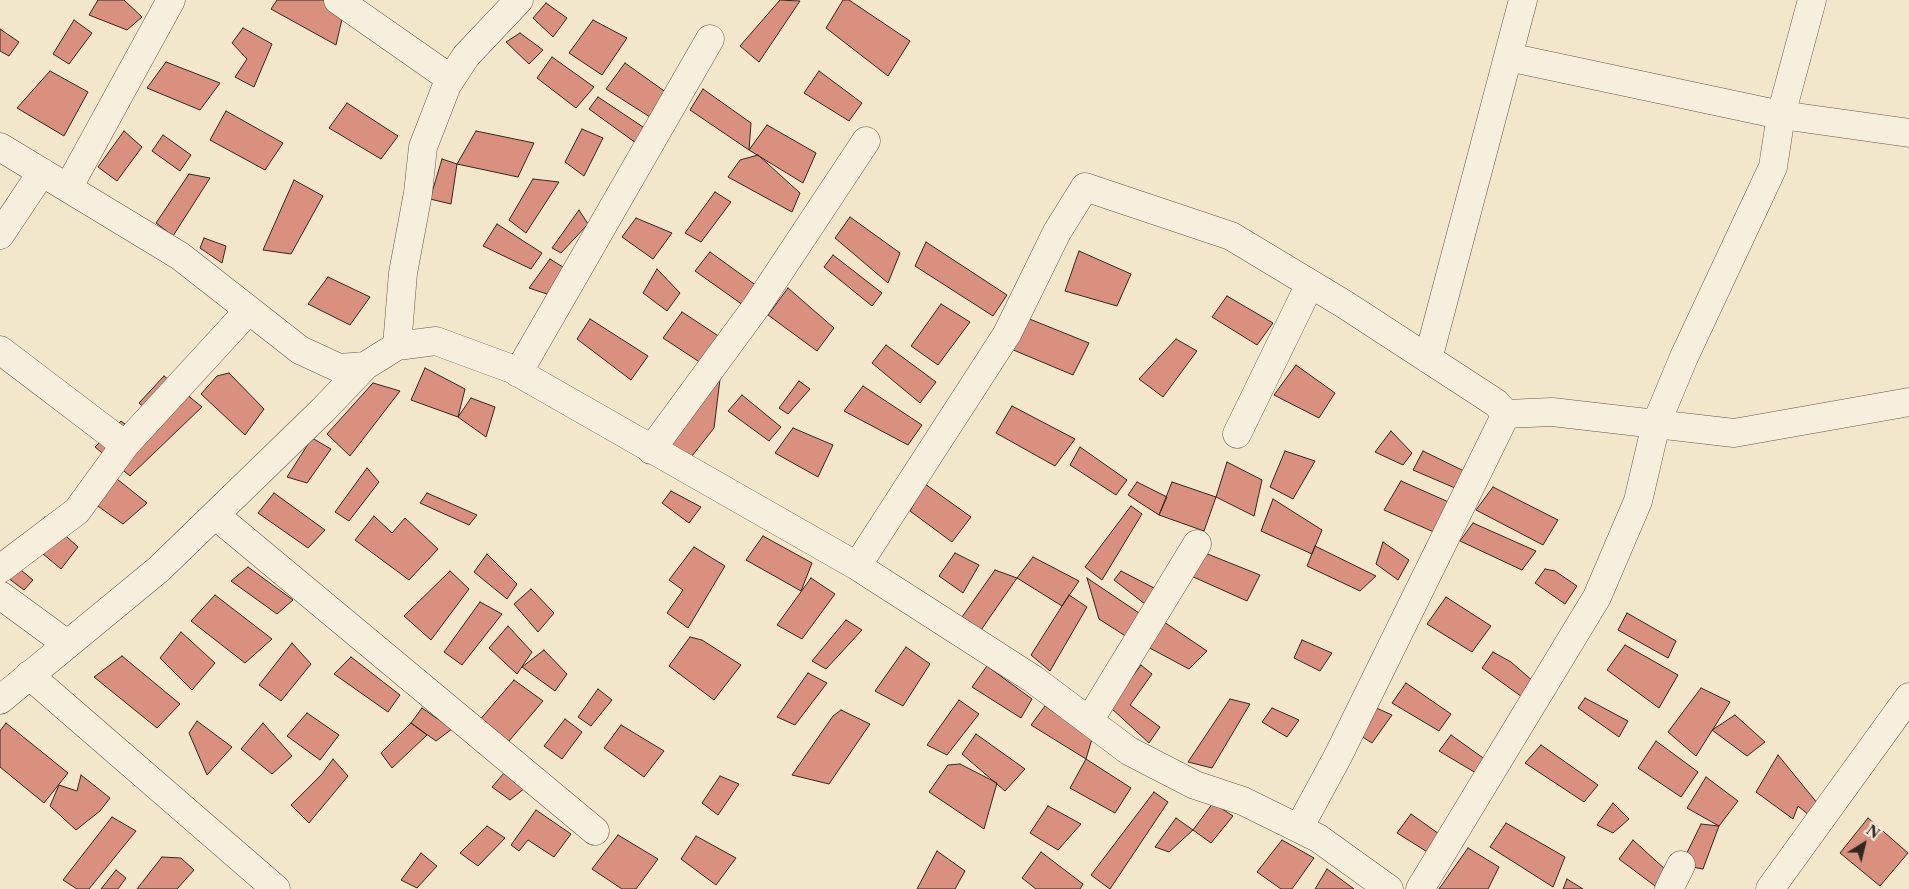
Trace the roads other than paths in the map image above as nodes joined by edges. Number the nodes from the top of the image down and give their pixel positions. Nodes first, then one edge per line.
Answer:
1 (171, 0) edge
2 (338, 0) edge
3 (518, 0) edge
4 (1523, 0) edge
5 (1812, 0) edge
6 (710, 39) dead end
7 (1508, 58) junction
8 (451, 80) junction
9 (1782, 115) junction
10 (1909, 133) edge
11 (866, 141) dead end
12 (0, 146) edge
13 (42, 172) junction
14 (68, 188) junction
15 (0, 235) edge
16 (1310, 284) junction
17 (250, 310) junction
18 (397, 346) junction
19 (0, 350) edge
20 (1428, 359) junction
21 (365, 366) junction
22 (518, 373) junction
23 (1909, 402) edge
24 (1506, 414) junction
25 (1656, 424) junction
26 (1237, 434) dead end
27 (125, 445) junction
28 (651, 450) junction
29 (215, 515) junction
30 (1198, 544) dead end
31 (857, 566) junction
32 (0, 569) edge
33 (0, 595) edge
34 (67, 644) junction
35 (29, 675) junction
36 (1909, 697) edge
37 (0, 700) edge
38 (1089, 721) junction
39 (1298, 828) junction
40 (595, 831) dead end
41 (1681, 865) dead end
42 (276, 889) edge
43 (1389, 889) edge
44 (1420, 889) edge
45 (1669, 889) edge
46 (1770, 889) edge

1 - 14 street
2 - 8 street
3 - 8 street
4 - 7 street
5 - 9 street
6 - 22 street
7 - 9 street
7 - 20 street
8 - 18 street
9 - 10 street
9 - 25 street
11 - 28 street
12 - 13 street
13 - 14 street
13 - 15 street
14 - 17 street
16 - 20 street
16 - 26 street
16 - 31 street
17 - 21 street
17 - 27 street
18 - 21 street
18 - 22 street
19 - 27 street
20 - 24 street
21 - 29 street
22 - 28 street
23 - 25 street
24 - 25 street
24 - 39 street
25 - 44 street
27 - 32 street
28 - 31 street
29 - 34 street
29 - 40 street
30 - 38 street
31 - 38 street
33 - 34 street
34 - 35 street
35 - 37 street
35 - 42 street
36 - 46 street
38 - 39 street
39 - 43 street
41 - 45 street

